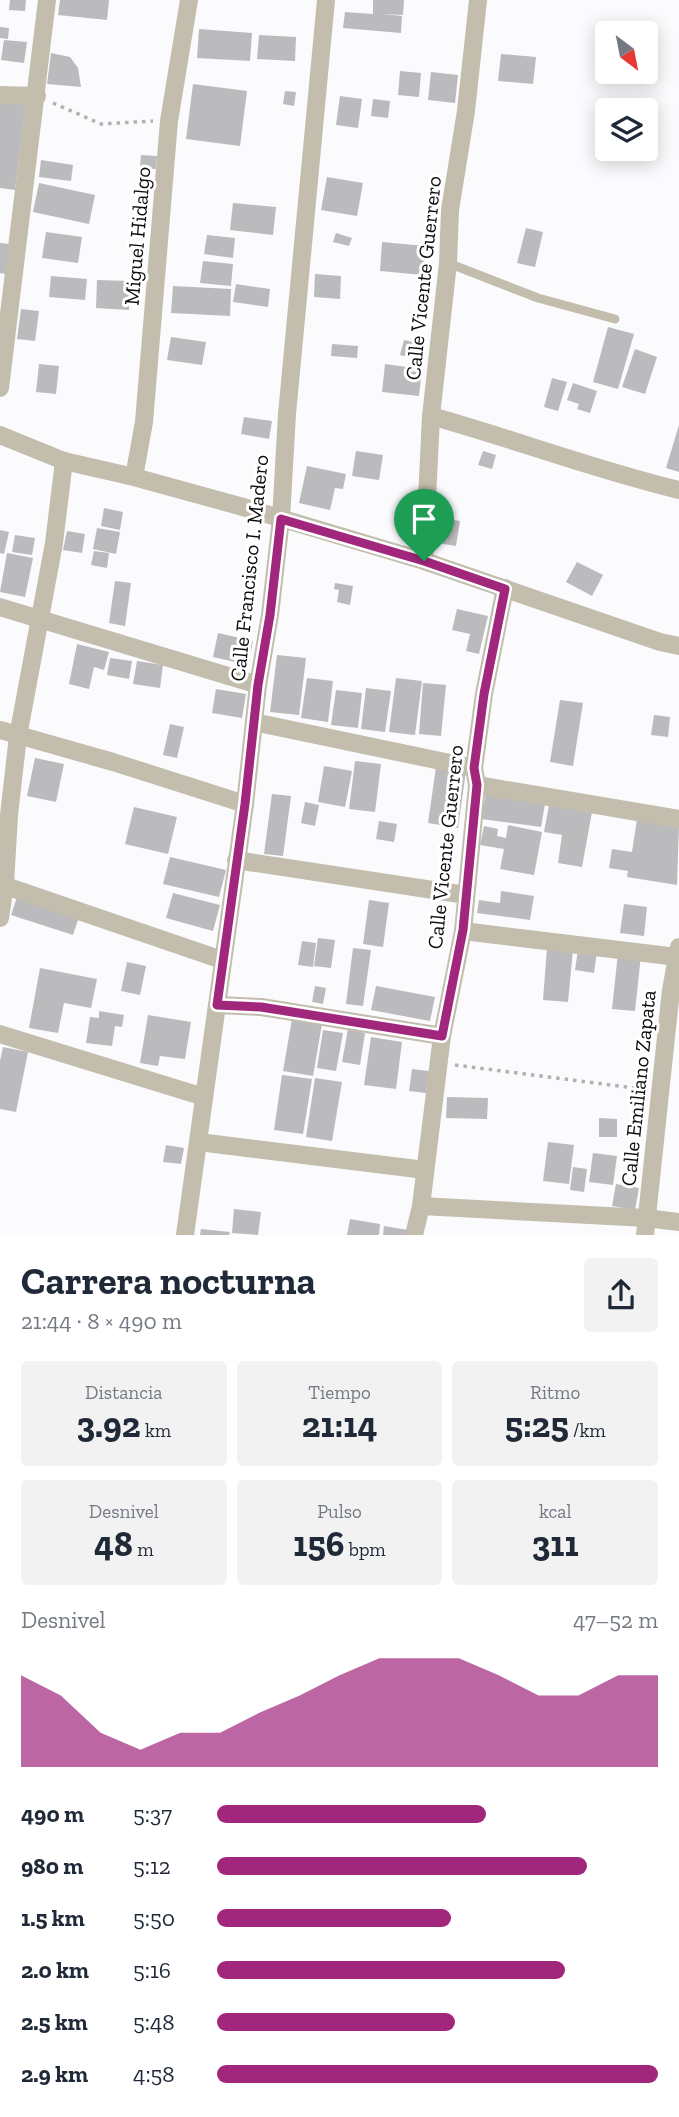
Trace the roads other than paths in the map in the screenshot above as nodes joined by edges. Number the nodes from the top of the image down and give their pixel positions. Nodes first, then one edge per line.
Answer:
1 (47, 0) edge
2 (189, 0) edge
3 (326, 0) edge
4 (478, 0) edge
5 (0, 95) edge
6 (37, 96) junction
7 (448, 263) junction
8 (614, 319) dead end
9 (0, 388) edge
10 (431, 416) junction
11 (0, 436) edge
12 (64, 461) junction
13 (134, 477) junction
14 (679, 489) edge
15 (281, 519) junction
16 (424, 561) junction
17 (505, 589) junction
18 (0, 607) edge
19 (41, 619) junction
20 (679, 646) edge
21 (258, 685) junction
22 (254, 722) junction
23 (0, 730) edge
24 (18, 736) junction
25 (476, 776) junction
26 (245, 804) junction
27 (679, 819) edge
28 (236, 860) junction
29 (3, 884) edge
30 (466, 895) junction
31 (0, 918) edge
32 (463, 930) junction
33 (678, 952) edge
34 (222, 960) junction
35 (217, 1005) junction
36 (0, 1034) edge
37 (442, 1036) junction
38 (204, 1097) junction
39 (200, 1142) junction
40 (425, 1170) junction
41 (421, 1206) junction
42 (679, 1222) edge
43 (646, 1226) edge
44 (185, 1235) edge
45 (414, 1235) edge

1 - 6 street
2 - 13 street, Miguel Hidalgo
3 - 15 street, Calle Francisco I. Madero
4 - 7 street, Calle Vicente Guerrero
5 - 6 street
6 - 9 street
7 - 8 lane
7 - 10 street, Calle Vicente Guerrero
10 - 14 street
10 - 16 street, Calle Vicente Guerrero
11 - 12 street
12 - 13 street
12 - 19 street
13 - 15 street
15 - 16 street
15 - 21 street, Calle Francisco I. Madero
16 - 17 street
17 - 20 street
17 - 25 street, Calle Vicente Guerrero
18 - 19 street
19 - 21 street
19 - 24 street
21 - 22 street, Calle Francisco I. Madero
22 - 25 street
22 - 26 street, Calle Francisco I. Madero
23 - 24 street
24 - 26 street
24 - 29 street
25 - 27 street
25 - 30 street, Calle Vicente Guerrero
26 - 28 street, Calle Francisco I. Madero
28 - 30 street
28 - 34 street, Calle Francisco I. Madero
29 - 31 street
29 - 34 street
30 - 32 street, Calle Vicente Guerrero
32 - 33 street
32 - 37 street, Calle Vicente Guerrero
33 - 43 street, Calle Emiliano Zapata
34 - 35 street, Calle Francisco I. Madero
35 - 37 street
35 - 38 street, Calle Francisco I. Madero
36 - 38 street
37 - 40 street, Calle Vicente Guerrero
38 - 39 street, Calle Francisco I. Madero
39 - 40 street
39 - 44 street, Calle Francisco I. Madero
40 - 41 street, Calle Vicente Guerrero
41 - 43 street
41 - 45 street, Calle Vicente Guerrero
42 - 43 street

